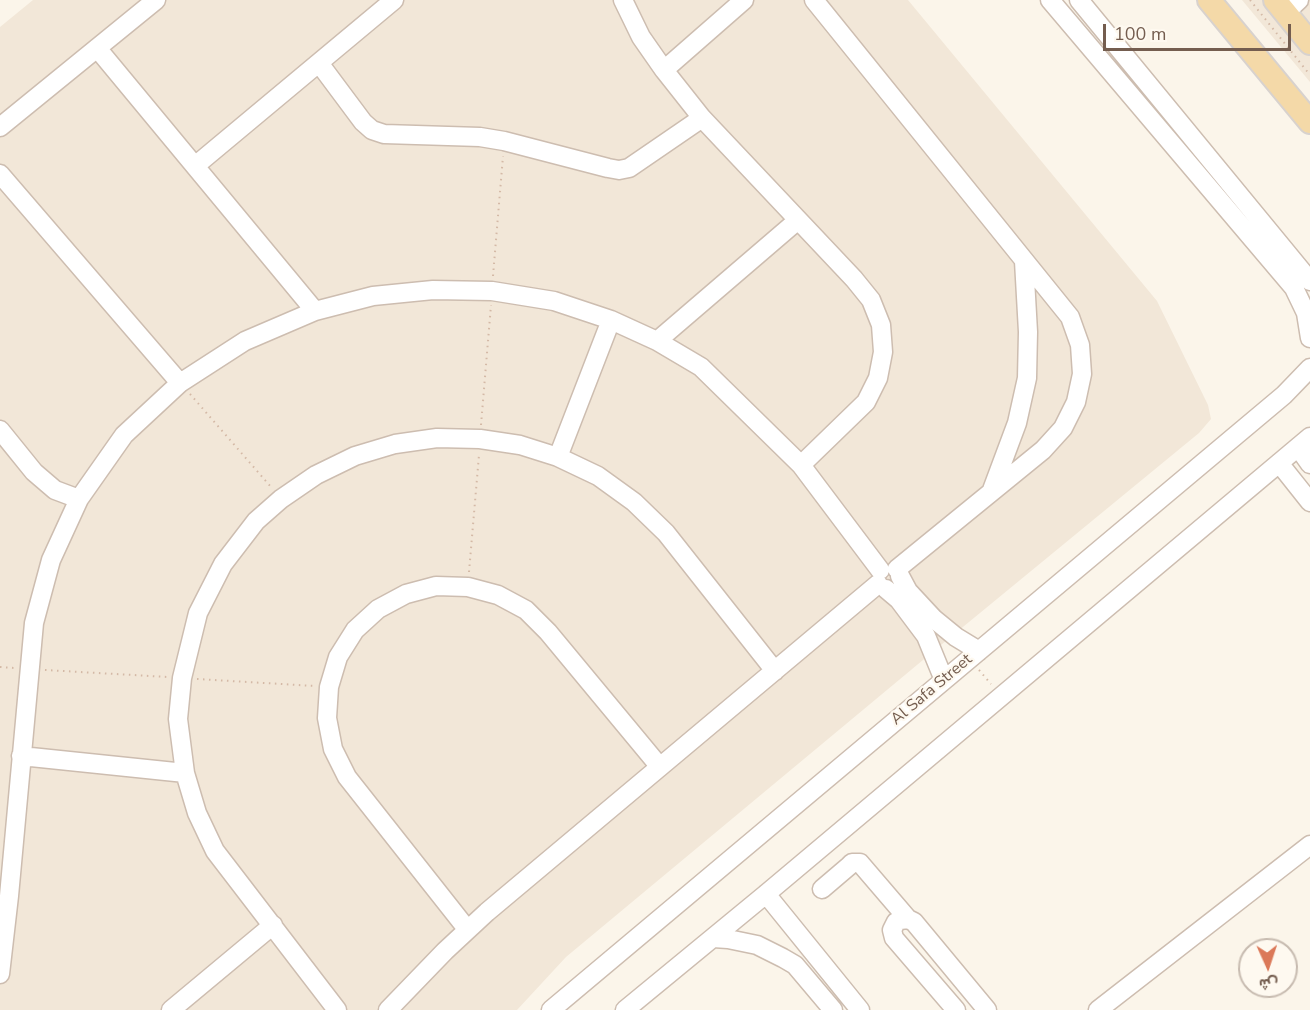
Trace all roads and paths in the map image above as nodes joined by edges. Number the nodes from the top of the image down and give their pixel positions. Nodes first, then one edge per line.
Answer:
1 (156, 0) edge
2 (394, 0) edge
3 (623, 0) edge
4 (744, 0) edge
5 (814, 0) edge
6 (1050, 0) edge
7 (1079, 0) edge
8 (1209, 0) edge
9 (1250, 0) edge
10 (1286, 4) edge
11 (1310, 43) edge
12 (97, 48) junction
13 (319, 63) junction
14 (664, 70) junction
15 (1310, 75) edge
16 (702, 117) junction
17 (1310, 122) edge
18 (0, 127) edge
19 (504, 141) junction
20 (195, 166) junction
21 (0, 174) edge
22 (798, 220) junction
23 (1024, 261) junction
24 (1284, 264) junction
25 (1310, 280) edge
26 (492, 291) junction
27 (315, 311) junction
28 (611, 320) junction
29 (1310, 340) edge
30 (657, 341) junction
31 (1309, 369) edge
32 (180, 383) junction
33 (0, 430) edge
34 (480, 439) junction
35 (1304, 442) edge
36 (558, 457) junction
37 (1279, 464) junction
38 (1310, 464) edge
39 (801, 465) junction
40 (992, 492) junction
41 (281, 499) junction
42 (79, 500) junction
43 (1310, 502) edge
44 (888, 578) junction
45 (468, 586) junction
46 (974, 655) junction
47 (0, 667) edge
48 (29, 669) junction
49 (775, 671) junction
50 (182, 678) junction
51 (944, 680) junction
52 (329, 687) junction
53 (1002, 696) junction
54 (21, 756) junction
55 (660, 767) junction
56 (185, 773) junction
57 (1310, 845) edge
58 (1310, 860) edge
59 (822, 889) dead end
60 (766, 894) junction
61 (4, 895) edge
62 (909, 919) junction
63 (273, 925) junction
64 (467, 929) junction
65 (713, 938) junction
66 (0, 974) edge
67 (1146, 979) junction
68 (171, 1010) edge
69 (337, 1010) edge
70 (388, 1010) edge
71 (551, 1010) edge
72 (626, 1010) edge
73 (832, 1010) edge
74 (860, 1010) edge
75 (956, 1010) edge
76 (987, 1010) edge
77 (1098, 1010) edge
78 (1113, 1010) edge

1 - 12 street
2 - 13 street
3 - 14 street
4 - 14 street
5 - 23 street
6 - 24 street
7 - 24 street
8 - 17 main road
9 - 15 path
10 - 11 main road
12 - 18 street
12 - 20 street
13 - 19 street
13 - 20 street
14 - 16 street
16 - 19 street
16 - 22 street
19 - 26 path
20 - 27 street
21 - 32 street
22 - 30 street
22 - 39 street
23 - 40 street
23 - 40 street
24 - 25 street
24 - 29 street
26 - 27 street
26 - 28 street
26 - 34 path
27 - 32 street
28 - 30 street
28 - 36 street
29 - 31 street
30 - 39 street
31 - 46 street, Al Safa Street
32 - 41 path
32 - 42 street
33 - 42 street
34 - 36 street
34 - 41 street
34 - 45 path
35 - 37 street
35 - 38 street
36 - 49 street
37 - 43 street
37 - 53 street
39 - 44 street
40 - 44 street
41 - 50 street
42 - 48 street
44 - 46 street
44 - 49 street
44 - 51 street
45 - 52 street
45 - 55 street
46 - 51 street, Al Safa Street
46 - 53 path
47 - 48 path
48 - 50 path
48 - 54 street
49 - 55 street
50 - 52 path
50 - 56 street
51 - 71 street, Al Safa Street
52 - 64 street
53 - 60 street
54 - 56 street
54 - 61 street
55 - 64 street
56 - 63 street
57 - 67 street
58 - 67 street
59 - 62 street
60 - 65 street
60 - 74 street
61 - 66 street
62 - 75 street
62 - 76 street
63 - 68 street
63 - 69 street
64 - 70 street
65 - 72 street
65 - 73 street
67 - 77 street
67 - 78 street

